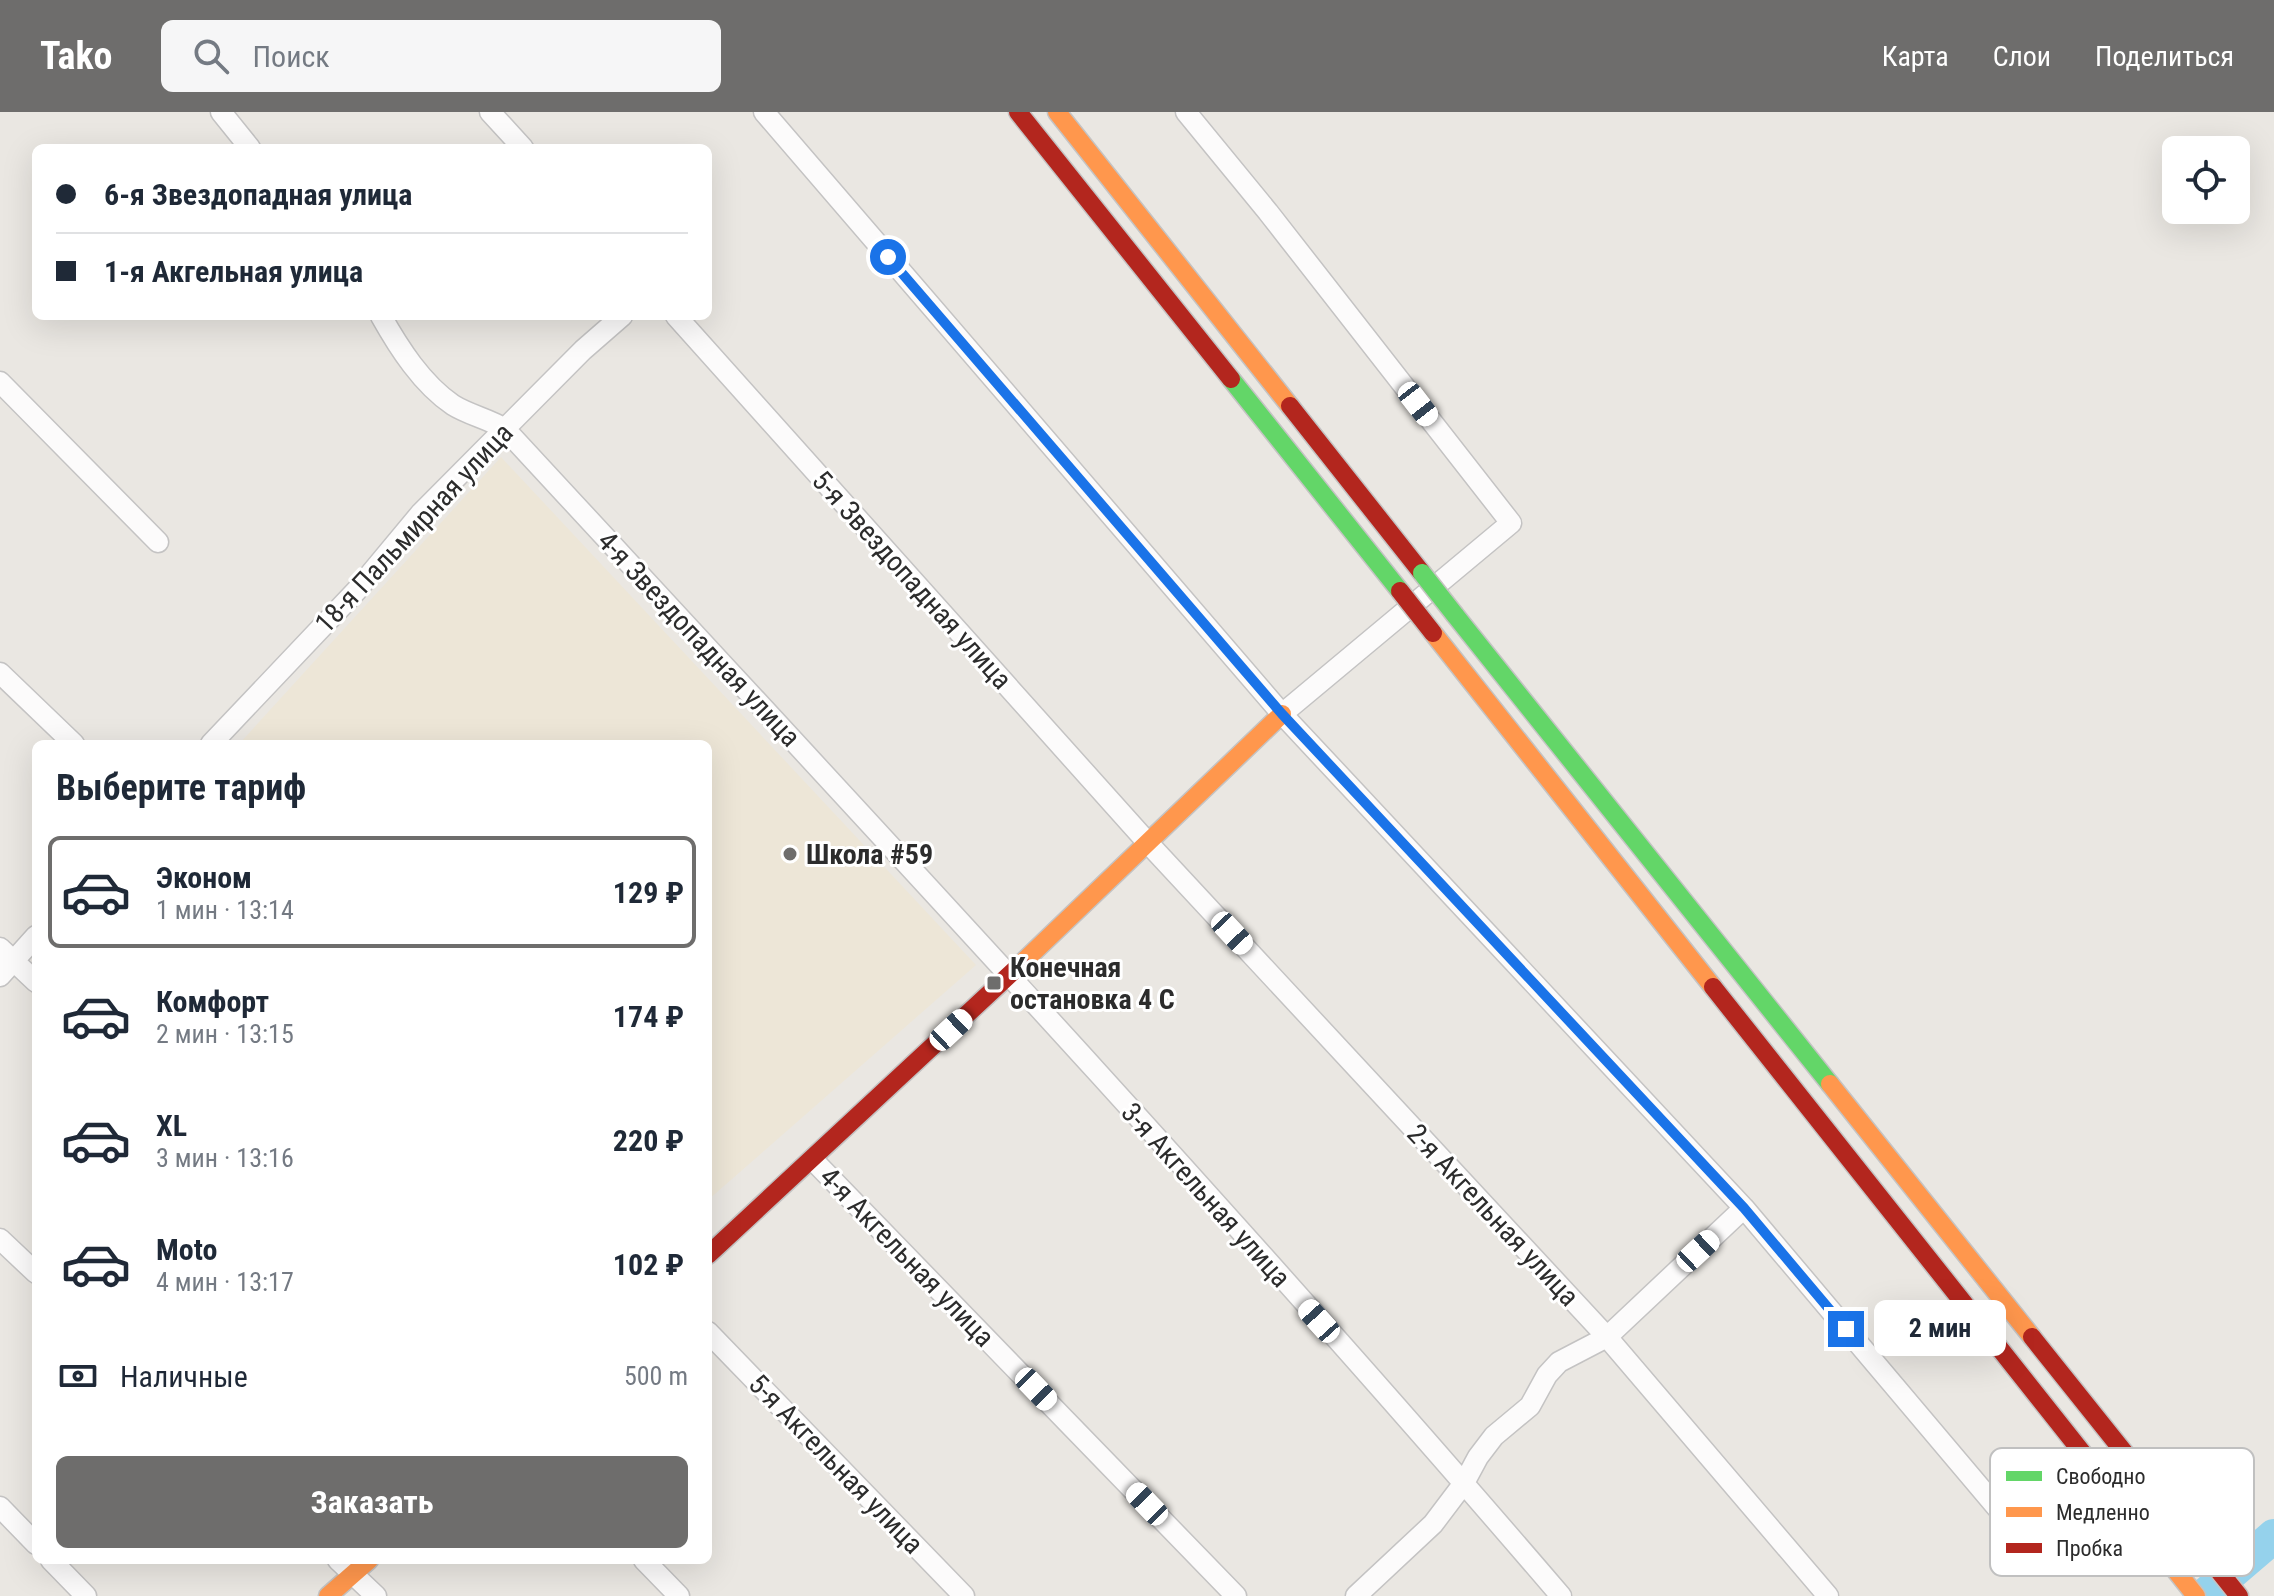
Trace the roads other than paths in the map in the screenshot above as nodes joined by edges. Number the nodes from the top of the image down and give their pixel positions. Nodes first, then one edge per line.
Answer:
1 (221, 112) edge
2 (490, 112) edge
3 (764, 112) edge
4 (1018, 112) edge
5 (1057, 112) edge
6 (1186, 112) edge
7 (247, 144) edge
8 (519, 144) edge
9 (384, 320) edge
10 (617, 320) edge
11 (680, 320) edge
12 (0, 382) edge
13 (505, 429) junction
14 (158, 542) dead end
15 (0, 673) edge
16 (1282, 714) junction
17 (70, 740) edge
18 (215, 740) edge
19 (1148, 843) junction
20 (32, 939) edge
21 (5, 962) edge
22 (1009, 975) junction
23 (32, 979) edge
24 (813, 1160) junction
25 (1744, 1208) junction
26 (0, 1239) edge
27 (712, 1251) edge
28 (32, 1269) edge
29 (712, 1336) edge
30 (1607, 1337) junction
31 (2081, 1448) edge
32 (2121, 1448) edge
33 (1464, 1483) junction
34 (1990, 1499) edge
35 (0, 1507) edge
36 (32, 1540) edge
37 (55, 1564) edge
38 (648, 1564) edge
39 (346, 1567) edge
40 (2181, 1576) edge
41 (2223, 1576) edge
42 (86, 1596) edge
43 (328, 1596) edge
44 (376, 1596) edge
45 (679, 1596) edge
46 (964, 1596) edge
47 (1236, 1596) edge
48 (1356, 1596) edge
49 (1561, 1596) edge
50 (1828, 1596) edge
51 (2196, 1596) edge
52 (2239, 1596) edge

1 - 7 street
2 - 8 street
3 - 16 street
4 - 31 main road, bridge
5 - 32 main road, bridge
6 - 16 street
9 - 13 street, 4-я Звездопадная улица
10 - 13 street, 18-я Пальмирная улица
11 - 19 street, 5-я Звездопадная улица
12 - 14 street
13 - 18 street, 18-я Пальмирная улица
13 - 22 street, 4-я Звездопадная улица
15 - 17 street
16 - 19 main road
16 - 25 street
19 - 22 main road
19 - 30 street, 2-я Акгельная улица
20 - 21 street
21 - 23 street
22 - 24 main road
22 - 33 street, 3-я Акгельная улица
24 - 27 main road
24 - 47 street, 4-я Акгельная улица
25 - 30 street
25 - 34 street
26 - 28 street
29 - 46 street, 5-я Акгельная улица
30 - 33 street
30 - 50 street, 2-я Акгельная улица
33 - 48 street
33 - 49 street, 3-я Акгельная улица
35 - 36 street
37 - 42 street
38 - 45 street
39 - 43 main road
39 - 44 street
40 - 51 main road, bridge
41 - 52 main road, bridge

